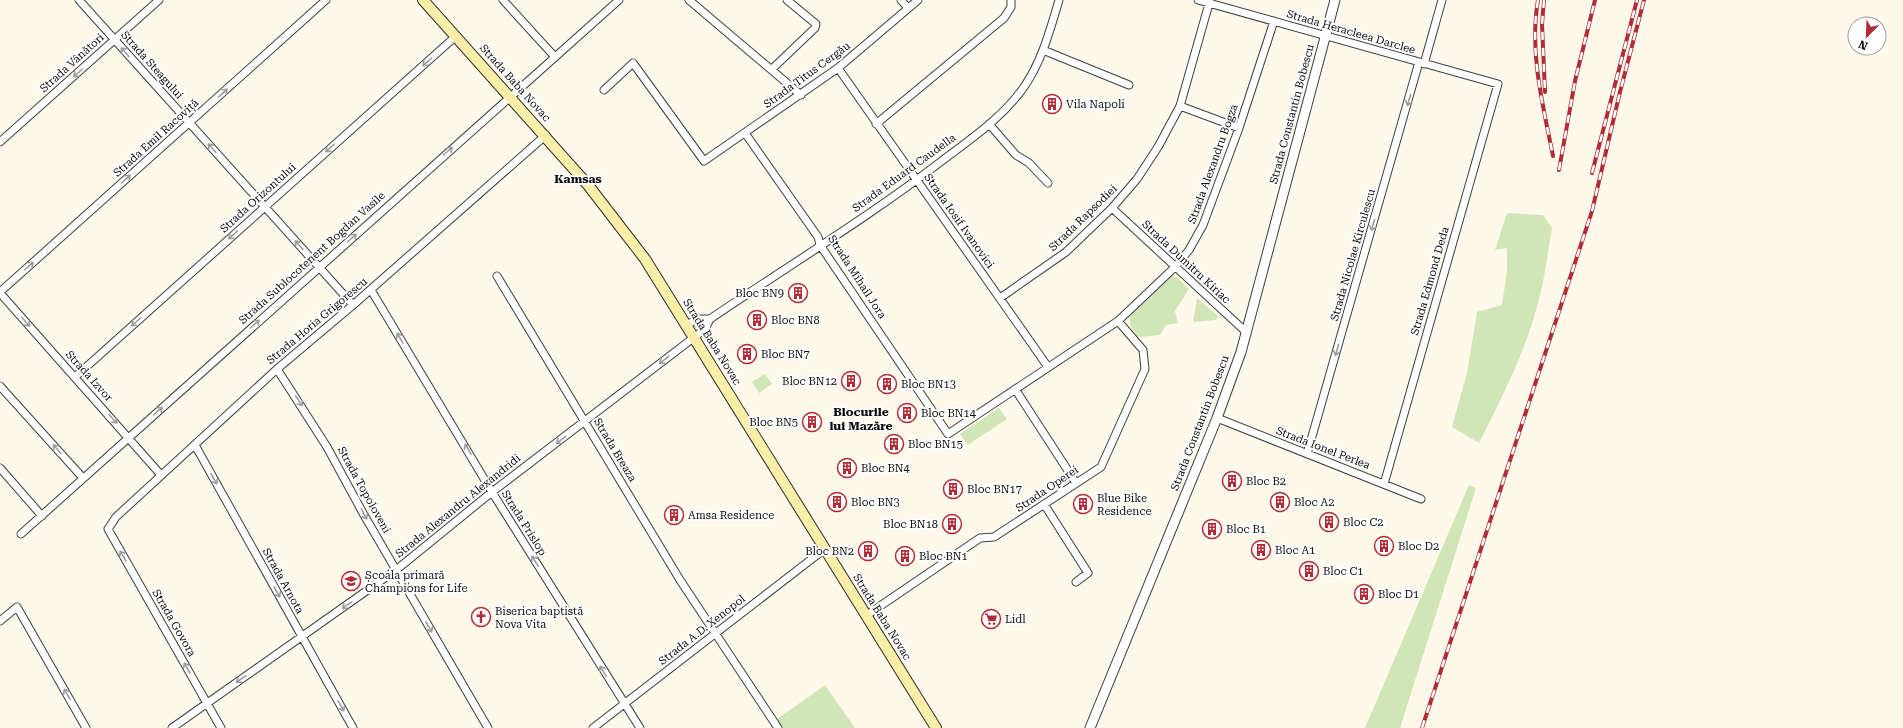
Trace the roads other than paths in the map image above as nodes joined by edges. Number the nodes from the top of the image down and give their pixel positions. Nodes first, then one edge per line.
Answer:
1 (79, 0) edge
2 (159, 0) edge
3 (326, 0) edge
4 (423, 0) edge
5 (503, 0) edge
6 (619, 0) edge
7 (689, 0) edge
8 (788, 0) edge
9 (901, 0) edge
10 (918, 0) edge
11 (1011, 0) edge
12 (1059, 0) edge
13 (1198, 0) edge
14 (1335, 0) edge
15 (1442, 0) edge
16 (1209, 2) edge
17 (908, 8) junction
18 (1274, 21) junction
19 (456, 36) junction
20 (1325, 36) junction
21 (114, 40) junction
22 (1043, 50) junction
23 (555, 57) junction
24 (1422, 63) junction
25 (838, 68) junction
26 (772, 70) junction
27 (1498, 84) joint
28 (1129, 85) dead end
29 (604, 90) dead end
30 (802, 95) junction
31 (510, 96) junction
32 (1180, 106) junction
33 (189, 123) junction
34 (876, 124) junction
35 (989, 124) junction
36 (1239, 128) junction
37 (745, 133) junction
38 (546, 135) junction
39 (0, 142) edge
40 (917, 180) junction
41 (1048, 183) dead end
42 (264, 206) junction
43 (1112, 208) junction
44 (820, 245) junction
45 (319, 267) junction
46 (1175, 267) junction
47 (497, 276) dead end
48 (371, 290) junction
49 (0, 293) edge
50 (1000, 298) junction
51 (353, 305) junction
52 (710, 319) junction
53 (1118, 320) junction
54 (688, 325) junction
55 (1246, 332) junction
56 (695, 337) junction
57 (1048, 367) junction
58 (277, 369) junction
59 (75, 377) junction
60 (0, 386) edge
61 (1015, 389) junction
62 (1217, 418) junction
63 (585, 421) junction
64 (948, 434) joint
65 (129, 437) junction
66 (195, 444) junction
67 (1307, 454) junction
68 (0, 468) edge
69 (161, 475) junction
70 (83, 478) junction
71 (1076, 483) junction
72 (1384, 484) junction
73 (492, 492) junction
74 (1421, 499) dead end
75 (1044, 504) junction
76 (42, 516) junction
77 (108, 528) joint
78 (21, 534) dead end
79 (826, 548) junction
80 (396, 570) junction
81 (1076, 582) dead end
82 (866, 615) junction
83 (0, 621) edge
84 (715, 634) junction
85 (302, 637) junction
86 (207, 702) junction
87 (624, 704) junction
88 (86, 728) edge
89 (172, 728) edge
90 (221, 728) edge
91 (353, 728) edge
92 (488, 728) edge
93 (593, 728) edge
94 (640, 728) edge
95 (778, 728) edge
96 (936, 728) edge
97 (1090, 728) edge

1 - 21 street, Strada Steagului
2 - 21 street, Strada Vânători
33 -> 3 street, Strada Emil Racoviță
4 - 19 main road, Strada Baba Novac
5 - 23 street
6 - 23 street, Strada Sublocotenent Bogdan Vasile
7 - 26 street
8 - 26 street
9 - 17 street
10 - 17 street, Strada Titus Cergău
11 - 34 street
12 - 22 street, Strada Eduard Caudella
13 - 16 street, Strada Heracleea Darclee
14 - 20 street, Strada Constantin Bobescu
15 - 24 street, Strada Nicolae Kirculescu
16 - 18 street, Strada Heracleea Darclee
16 - 32 street, Strada Rapsodiei
17 - 25 street, Strada Titus Cergău
18 - 20 street, Strada Heracleea Darclee
18 - 36 street, Strada Alexandru Bogza
19 - 31 main road, Strada Baba Novac
19 -> 42 street, Strada Orizontului
20 - 24 street, Strada Heracleea Darclee
20 - 55 street, Strada Constantin Bobescu
33 -> 21 street, Strada Steagului
21 -> 39 street, Strada Vânători
22 - 28 street
22 - 35 street, Strada Eduard Caudella
23 - 31 street, Strada Sublocotenent Bogdan Vasile
24 - 27 street, Strada Heracleea Darclee
24 -> 67 street, Strada Nicolae Kirculescu
25 - 30 street, Strada Titus Cergău
25 - 34 street, Strada Iosif Ivanovici
26 - 30 street
27 - 72 street, Strada Edmond Deda
29 - 37 street, Strada Titus Cergău
30 - 37 street, Strada Titus Cergău
31 - 38 main road, Strada Baba Novac
45 -> 31 street, Strada Sublocotenent Bogdan Vasile
32 - 36 street
32 - 43 street, Strada Rapsodiei
42 -> 33 street, Strada Steagului
49 -> 33 street, Strada Emil Racoviță
34 - 40 street, Strada Iosif Ivanovici
35 - 40 street, Strada Eduard Caudella
35 - 41 street
36 - 46 street, Strada Alexandru Bogza
37 - 44 street, Strada Mihail Jora
38 - 48 street, Strada Horia Grigorescu
38 - 54 main road, Strada Baba Novac
40 - 44 street, Strada Eduard Caudella
40 - 50 street, Strada Iosif Ivanovici
45 -> 42 street, Strada Steagului
42 -> 59 street, Strada Orizontului
43 - 46 street, Strada Dumitru Kiriac
43 - 50 street, Strada Rapsodiei
44 - 52 street, Strada Eduard Caudella
44 - 64 street, Strada Mihail Jora
45 - 51 street, Strada Steagului
65 -> 45 street, Strada Sublocotenent Bogdan Vasile
46 - 53 street, Strada Alexandru Bogza
46 - 55 street, Strada Dumitru Kiriac
47 - 63 street, Strada Breaza
48 - 51 street, Strada Horia Grigorescu
73 -> 48 street, Strada Prislop
49 -> 59 street, Strada Izvor
50 - 57 street, Strada Iosif Ivanovici
51 - 58 street, Strada Horia Grigorescu
52 - 54 street, Strada Eduard Caudella
52 - 56 street, Strada Eduard Caudella
53 - 57 street, Strada Alexandru Bogza
53 - 71 street, Strada Operei
54 - 56 main road, Strada Baba Novac
55 - 62 street, Strada Constantin Bobescu
56 -> 63 street, Strada Alexandru Alexandridi
56 - 79 main road, Strada Baba Novac
57 - 61 street, Strada Alexandru Bogza
58 - 66 street, Strada Horia Grigorescu
58 -> 80 street, Strada Topoloveni
59 -> 65 street, Strada Izvor
70 -> 60 street
61 - 64 street, Strada Alexandru Bogza
61 - 71 street
62 - 67 street, Strada Ionel Perlea
62 - 97 street, Strada Constantin Bobescu
63 -> 73 street, Strada Alexandru Alexandridi
63 - 84 street, Strada Breaza
65 - 69 street, Strada Izvor
65 - 70 street, Strada Sublocotenent Bogdan Vasile
66 - 69 street, Strada Horia Grigorescu
66 -> 85 street, Strada Arnota
67 - 72 street, Strada Ionel Perlea
68 - 76 street
69 - 77 street, Strada Horia Grigorescu
70 - 76 street, Strada Sublocotenent Bogdan Vasile
71 - 75 street, Strada Operei
72 - 74 street, Strada Ionel Perlea
73 - 80 street, Strada Alexandru Alexandridi
87 -> 73 street, Strada Prislop
75 - 81 street
75 - 82 street, Strada Operei
76 - 78 street, Strada Sublocotenent Bogdan Vasile
86 -> 77 street, Strada Govora
79 - 82 main road, Strada Baba Novac
79 - 84 street, Strada A.D. Xenopol
80 -> 85 street, Strada Alexandru Alexandridi
80 -> 92 street, Strada Topoloveni
82 - 96 main road, Strada Baba Novac
88 -> 83 street
84 - 87 street, Strada A.D. Xenopol
84 - 95 street, Strada Breaza
85 -> 86 street, Strada Alexandru Alexandridi
85 -> 91 street, Strada Arnota
86 - 89 street, Strada Alexandru Alexandridi
86 - 90 street, Strada Govora
87 - 93 street, Strada A.D. Xenopol
87 - 94 street, Strada Prislop

